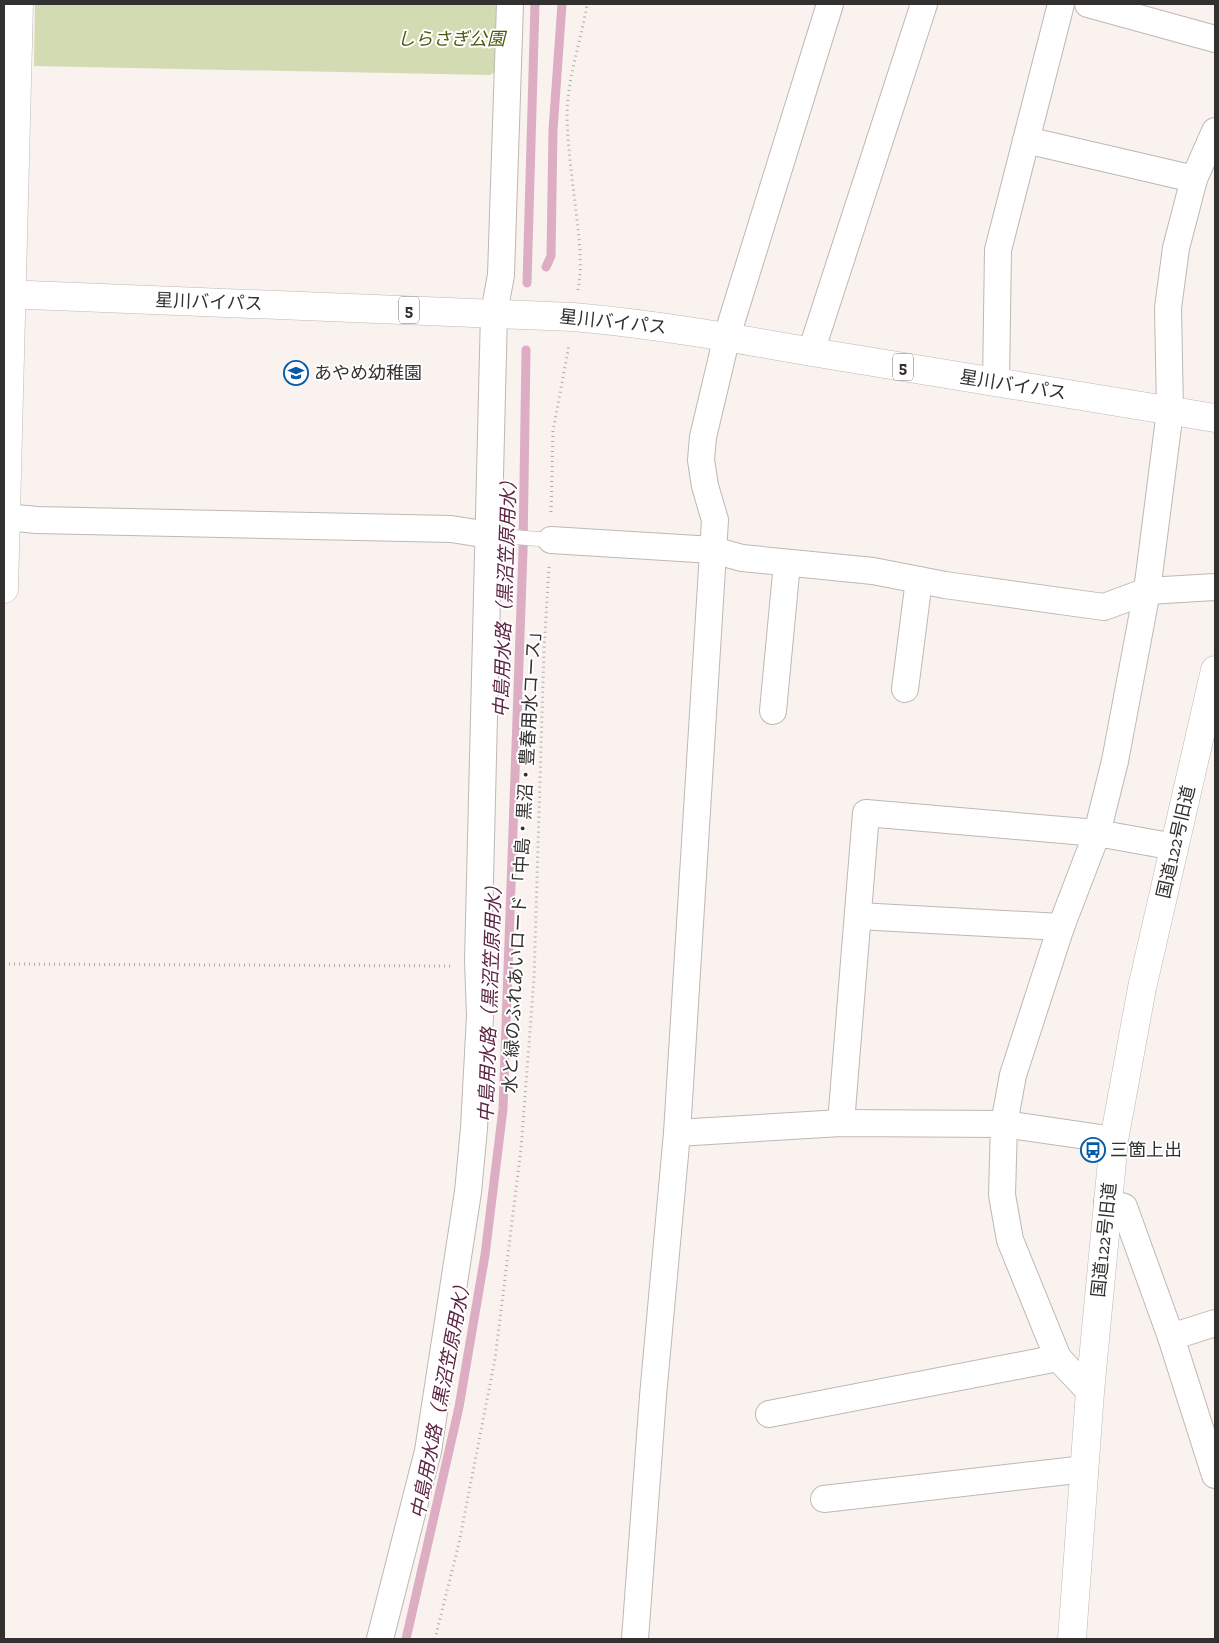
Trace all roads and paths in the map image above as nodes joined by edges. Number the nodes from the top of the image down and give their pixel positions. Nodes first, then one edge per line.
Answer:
1 (19, 4) edge
2 (510, 4) edge
3 (587, 4) edge
4 (830, 4) edge
5 (924, 4) edge
6 (1061, 4) edge
7 (1088, 4) edge
8 (1215, 39) edge
9 (1215, 131) edge
10 (1026, 140) junction
11 (1194, 179) junction
12 (8, 294) edge
13 (577, 294) dead end
14 (494, 313) junction
15 (727, 336) junction
16 (570, 339) dead end
17 (811, 352) junction
18 (996, 382) junction
19 (1170, 411) junction
20 (1215, 418) edge
21 (5, 518) edge
22 (497, 536) junction
23 (548, 540) junction
24 (713, 550) junction
25 (787, 562) junction
26 (918, 580) junction
27 (1215, 587) edge
28 (4, 589) edge
29 (1147, 591) junction
30 (1215, 670) edge
31 (905, 690) dead end
32 (772, 711) dead end
33 (1097, 833) junction
34 (1175, 847) junction
35 (858, 916) junction
36 (1061, 927) junction
37 (4, 964) edge
38 (478, 966) junction
39 (840, 1123) junction
40 (1004, 1124) junction
41 (677, 1133) junction
42 (1114, 1140) junction
43 (1107, 1202) junction
44 (1215, 1323) edge
45 (1171, 1337) junction
46 (1058, 1358) junction
47 (1090, 1392) junction
48 (768, 1414) dead end
49 (1085, 1470) junction
50 (1215, 1475) edge
51 (824, 1499) dead end
52 (380, 1639) edge
53 (435, 1639) edge
54 (635, 1639) edge
55 (1072, 1639) edge

1 - 12 street
2 - 14 street
3 - 13 path
4 - 15 street
5 - 17 street
6 - 10 street
7 - 8 street
9 - 11 street
10 - 11 street
10 - 18 street
11 - 19 street
12 - 14 street, 星川バイパス / 5
12 - 21 street
14 - 15 street, 星川バイパス / 5
14 - 22 street
15 - 17 street, 星川バイパス / 5
15 - 24 street
16 - 23 path, 水と緑のふれあいロード 「中島・黒沼・豊春用水コース」
17 - 18 street, 星川バイパス / 5
18 - 19 street, 星川バイパス / 5
19 - 20 street, 星川バイパス / 5
19 - 29 street
21 - 22 street
21 - 28 street
22 - 23 lane
22 - 38 street
23 - 24 street
23 - 53 path, 水と緑のふれあいロード 「中島・黒沼・豊春用水コース」
24 - 25 street
24 - 41 street
25 - 26 street
25 - 32 street
26 - 29 street
26 - 31 street
27 - 29 street
29 - 33 street
30 - 34 street, 国道122号旧道
33 - 34 street
33 - 35 street
33 - 36 street
34 - 42 street, 国道122号旧道
35 - 36 street
35 - 39 street
36 - 40 street
37 - 38 path
38 - 52 street
39 - 40 street
39 - 41 street
40 - 42 street
40 - 46 street
41 - 54 street
42 - 43 street, 国道122号旧道
43 - 45 street
43 - 47 street, 国道122号旧道
44 - 45 street
45 - 50 street
46 - 47 street
46 - 48 street
47 - 49 street, 国道122号旧道
49 - 51 street
49 - 55 street, 国道122号旧道

